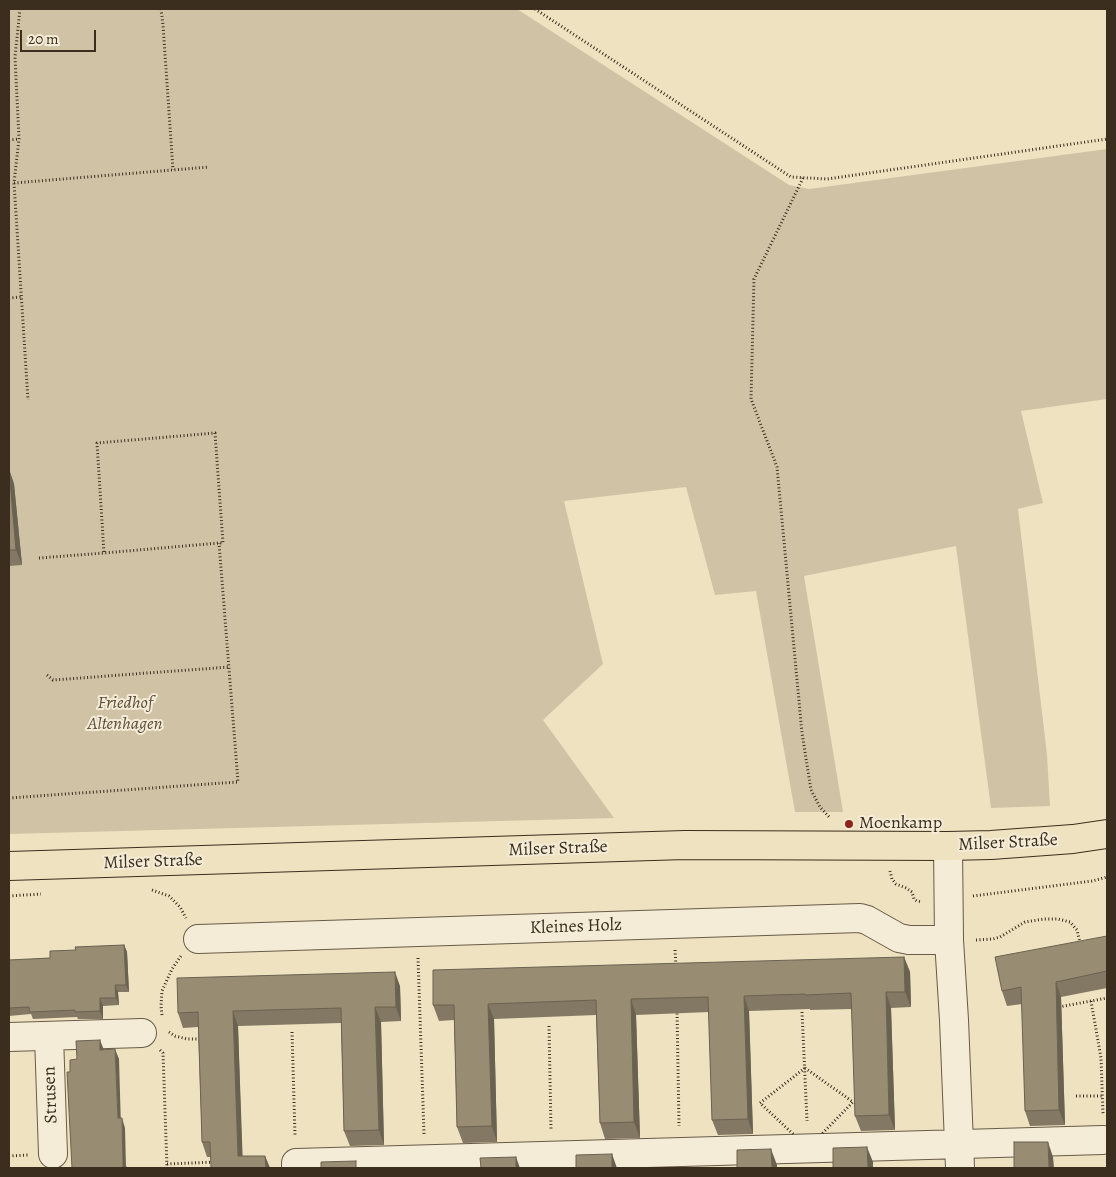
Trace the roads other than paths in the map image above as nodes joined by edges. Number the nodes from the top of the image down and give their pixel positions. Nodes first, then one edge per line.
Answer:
1 (1107, 834) edge
2 (948, 846) junction
3 (9, 866) edge
4 (198, 939) road end
5 (949, 940) junction
6 (157, 1029) road end
7 (49, 1036) junction
8 (9, 1037) edge
9 (1103, 1140) road end
10 (54, 1154) dead end
11 (959, 1156) edge
12 (296, 1166) edge

1 - 2 main road, Milser Straße
2 - 3 main road, Milser Straße
2 - 5 street
4 - 5 street, Kleines Holz
5 - 11 street
6 - 7 street
7 - 8 street
7 - 10 street, Strusen
9 - 11 street
11 - 12 street

